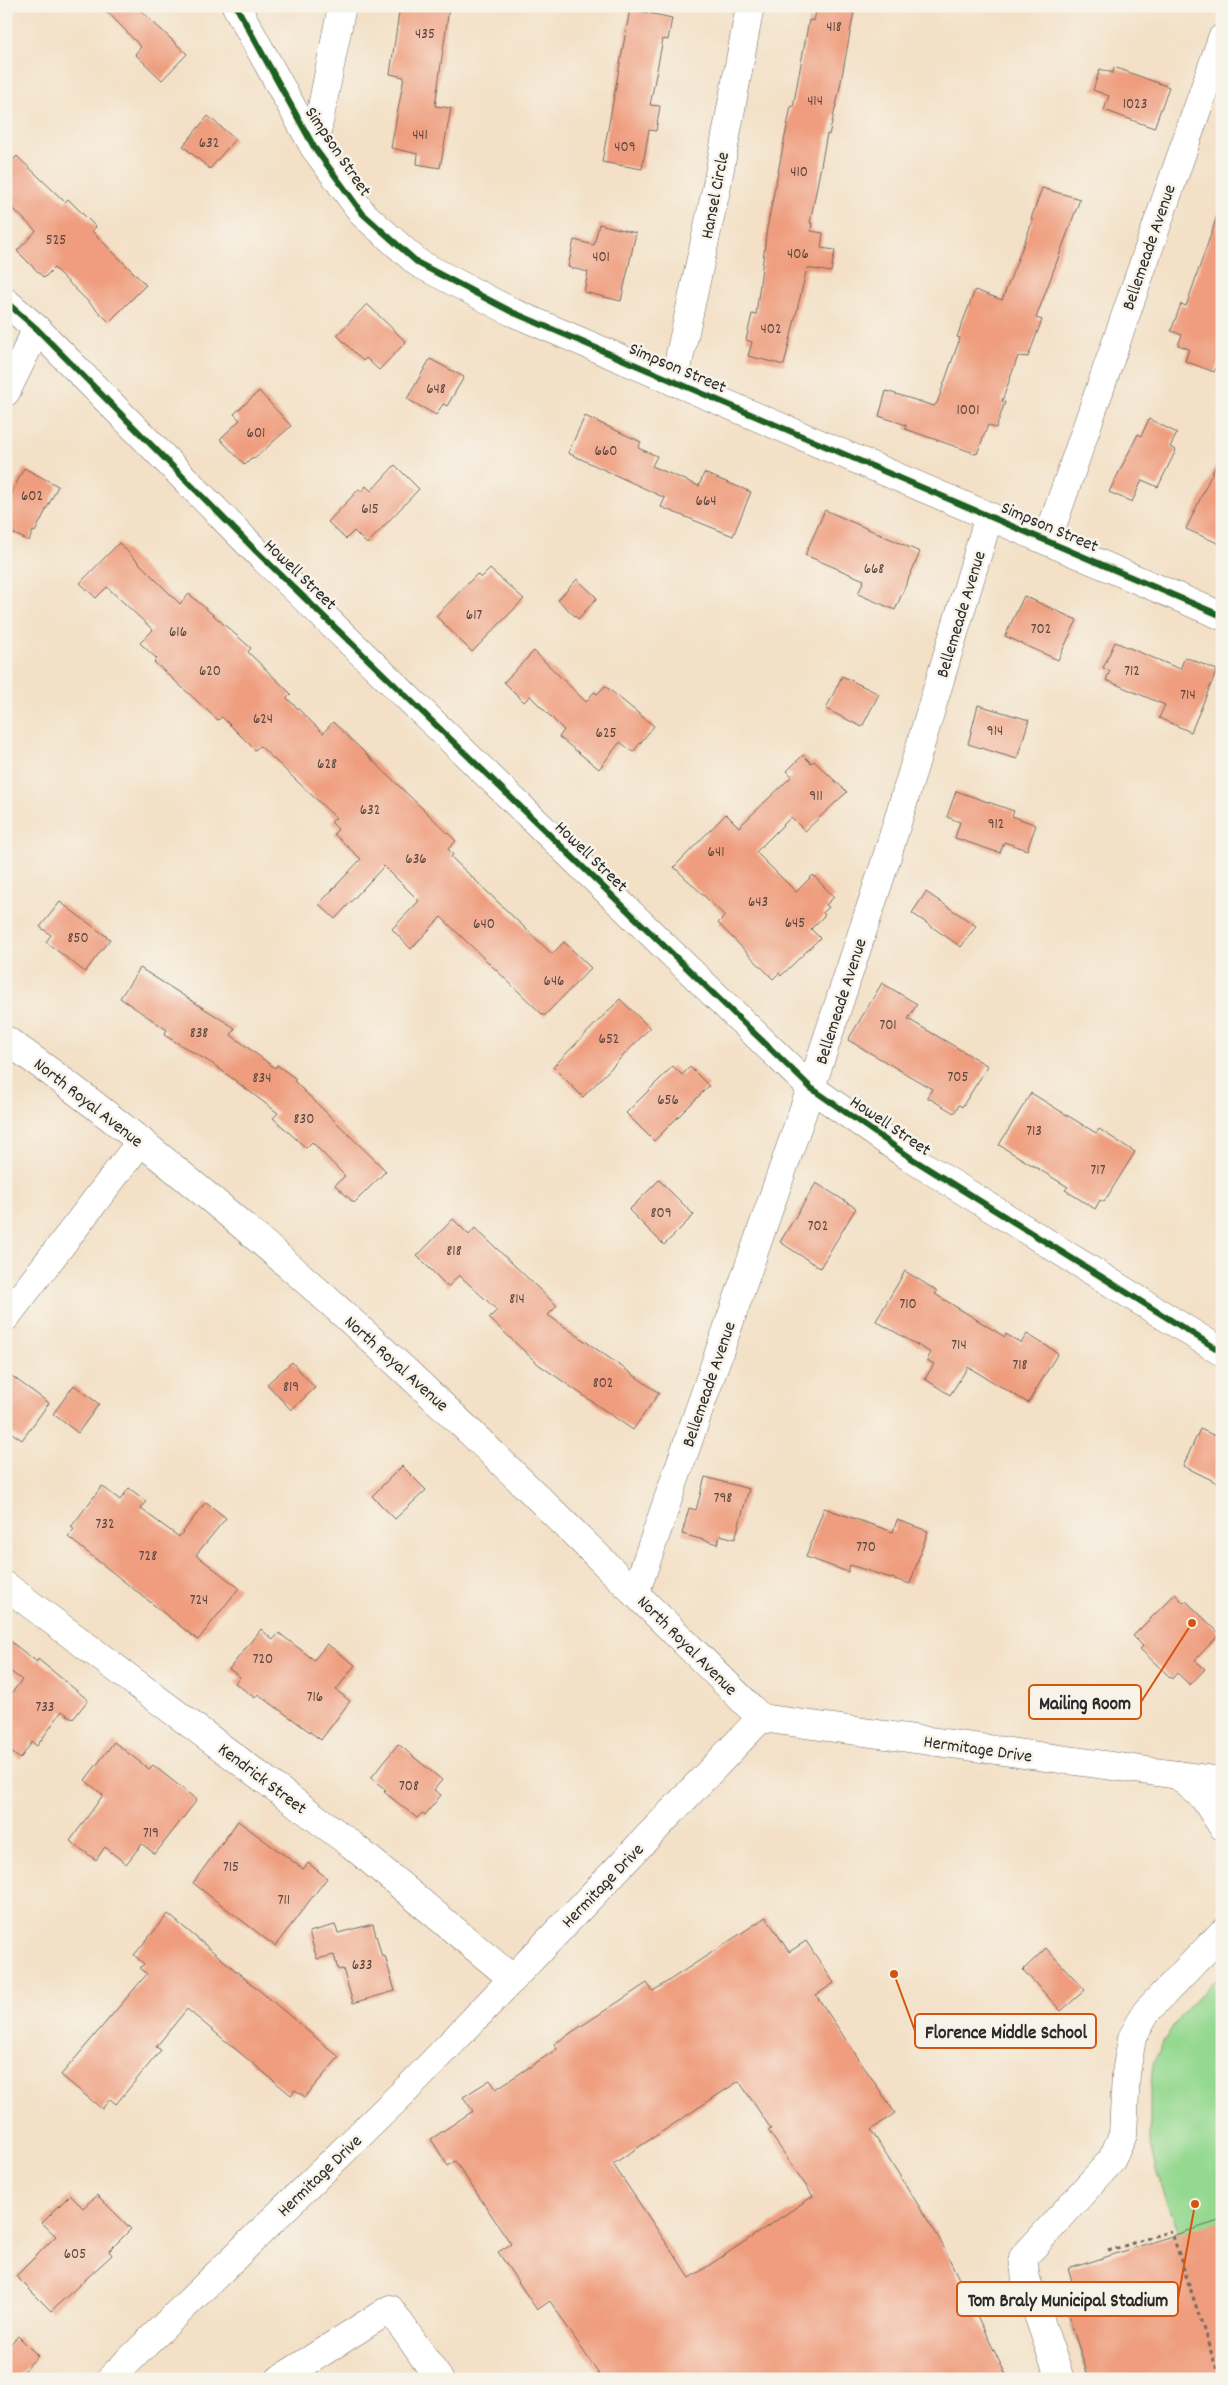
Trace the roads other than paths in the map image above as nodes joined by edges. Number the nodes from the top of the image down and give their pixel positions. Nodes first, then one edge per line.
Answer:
1 (236, 6) edge
2 (342, 6) edge
3 (750, 6) edge
4 (1222, 38) edge
5 (314, 147) junction
6 (6, 302) edge
7 (37, 329) junction
8 (674, 382) junction
9 (6, 392) edge
10 (989, 516) junction
11 (1047, 541) junction
12 (1222, 616) edge
13 (6, 1040) edge
14 (811, 1088) junction
15 (141, 1141) junction
16 (6, 1316) edge
17 (1222, 1352) edge
18 (6, 1586) edge
19 (635, 1594) junction
20 (761, 1718) junction
21 (1178, 1775) junction
22 (1222, 1781) edge
23 (1222, 1826) edge
24 (1222, 1932) edge
25 (513, 1979) junction
26 (110, 2379) edge
27 (280, 2379) edge
28 (440, 2379) edge
29 (1060, 2379) edge

1 - 5 street, Simpson Street
2 - 5 street
3 - 8 street, Hansel Circle
4 - 11 street, Bellemeade Avenue
5 - 8 street, Simpson Street
6 - 7 street, Howell Street
7 - 9 street
7 - 14 street, Howell Street
8 - 10 street, Simpson Street
10 - 11 street, Simpson Street
10 - 14 street, Bellemeade Avenue
11 - 12 street, Simpson Street
13 - 15 street, North Royal Avenue
14 - 17 street, Howell Street
14 - 19 street, Bellemeade Avenue
15 - 16 street
15 - 19 street, North Royal Avenue
18 - 25 street, Kendrick Street
19 - 20 street, North Royal Avenue
20 - 21 street, Hermitage Drive
20 - 25 street, Hermitage Drive
21 - 22 street, Hermitage Drive
21 - 23 street
24 - 29 street
25 - 26 street, Hermitage Drive
27 - 28 street

